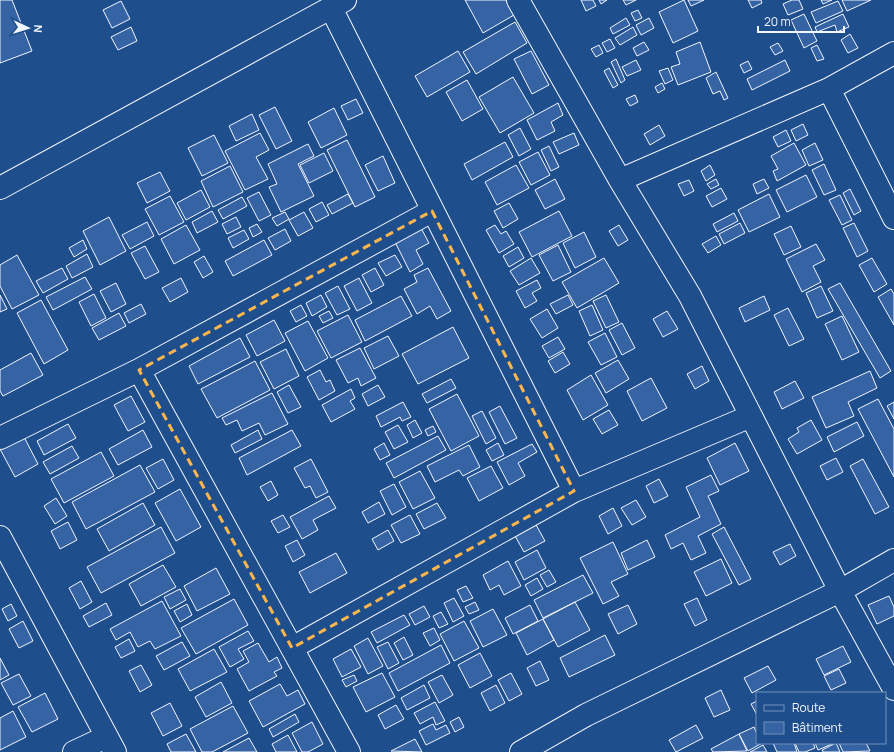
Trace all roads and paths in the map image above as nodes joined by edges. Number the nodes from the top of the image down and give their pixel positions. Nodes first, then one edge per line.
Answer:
1 (518, 0) edge
2 (338, 4) edge
3 (894, 53) edge
4 (829, 89) junction
5 (620, 180) junction
6 (0, 188) edge
7 (432, 211) junction
8 (894, 218) edge
9 (139, 370) junction
10 (751, 416) junction
11 (0, 438) edge
12 (574, 492) junction
13 (0, 537) edge
14 (894, 560) edge
15 (840, 591) junction
16 (292, 648) junction
17 (894, 688) edge
18 (110, 744) edge
19 (74, 752) edge
20 (348, 752) edge
21 (521, 752) edge

1 - 5 street
2 - 6 street
2 - 7 street
3 - 4 street
4 - 5 street
4 - 8 street
5 - 10 street
7 - 9 street
7 - 12 street
9 - 11 street
9 - 16 street
10 - 12 street
10 - 15 street
12 - 16 street
13 - 18 street
14 - 15 street
15 - 17 street
15 - 21 street
16 - 20 street
18 - 19 street

